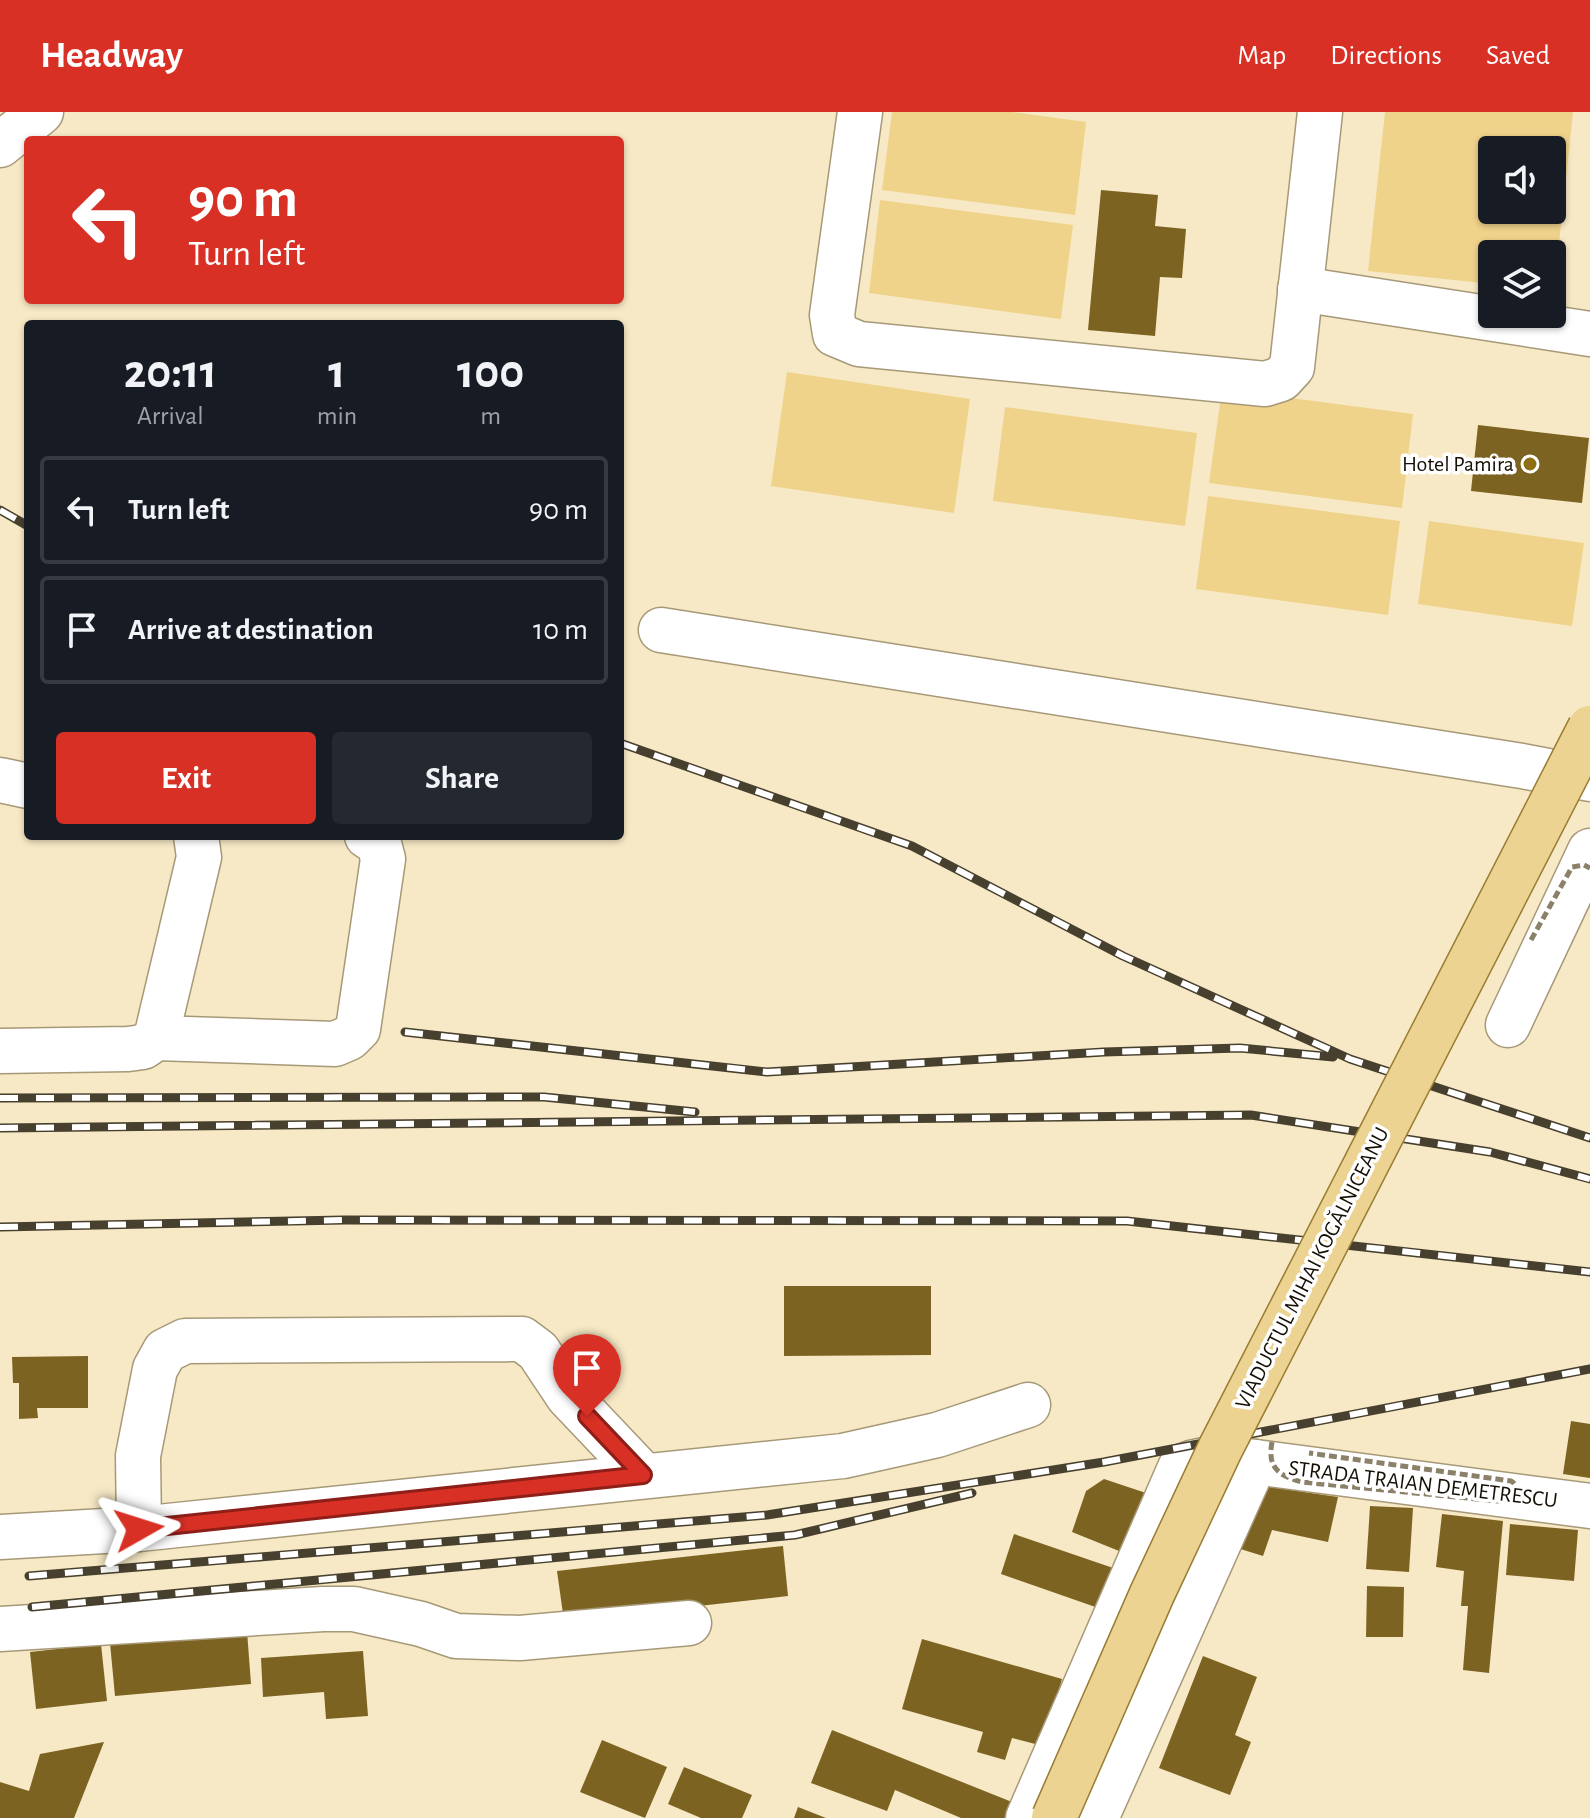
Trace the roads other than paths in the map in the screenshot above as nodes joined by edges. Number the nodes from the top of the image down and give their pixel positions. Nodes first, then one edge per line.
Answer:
1 (41, 112) edge
2 (860, 112) edge
3 (1320, 112) edge
4 (0, 145) edge
5 (1300, 289) junction
6 (1590, 334) edge
7 (661, 630) dead end
8 (1590, 728) edge
9 (1590, 779) edge
10 (0, 780) edge
11 (24, 785) edge
12 (197, 840) edge
13 (373, 840) edge
14 (1581, 859) edge
15 (1508, 1025) dead end
16 (156, 1038) junction
17 (0, 1051) edge
18 (1028, 1405) dead end
19 (1264, 1449) junction
20 (643, 1475) junction
21 (1590, 1506) edge
22 (139, 1529) junction
23 (0, 1537) edge
24 (689, 1623) dead end
25 (0, 1629) edge
26 (1028, 1818) edge
27 (1054, 1818) edge
28 (1096, 1818) edge

1 - 4 street
2 - 5 street
3 - 5 street
5 - 6 street
7 - 9 street
8 - 27 main road, VIADUCTUL MIHAI KOGĂLNICEANU, bridge
10 - 11 street
12 - 16 street
13 - 16 street
14 - 15 street
16 - 17 street
18 - 20 street
19 - 21 street, STRADA TRAIAN DEMETRESCU
19 - 26 street, STRADA TRAIAN DEMETRESCU
19 - 28 street
20 - 22 street
20 - 22 street
22 - 23 street
24 - 25 street

